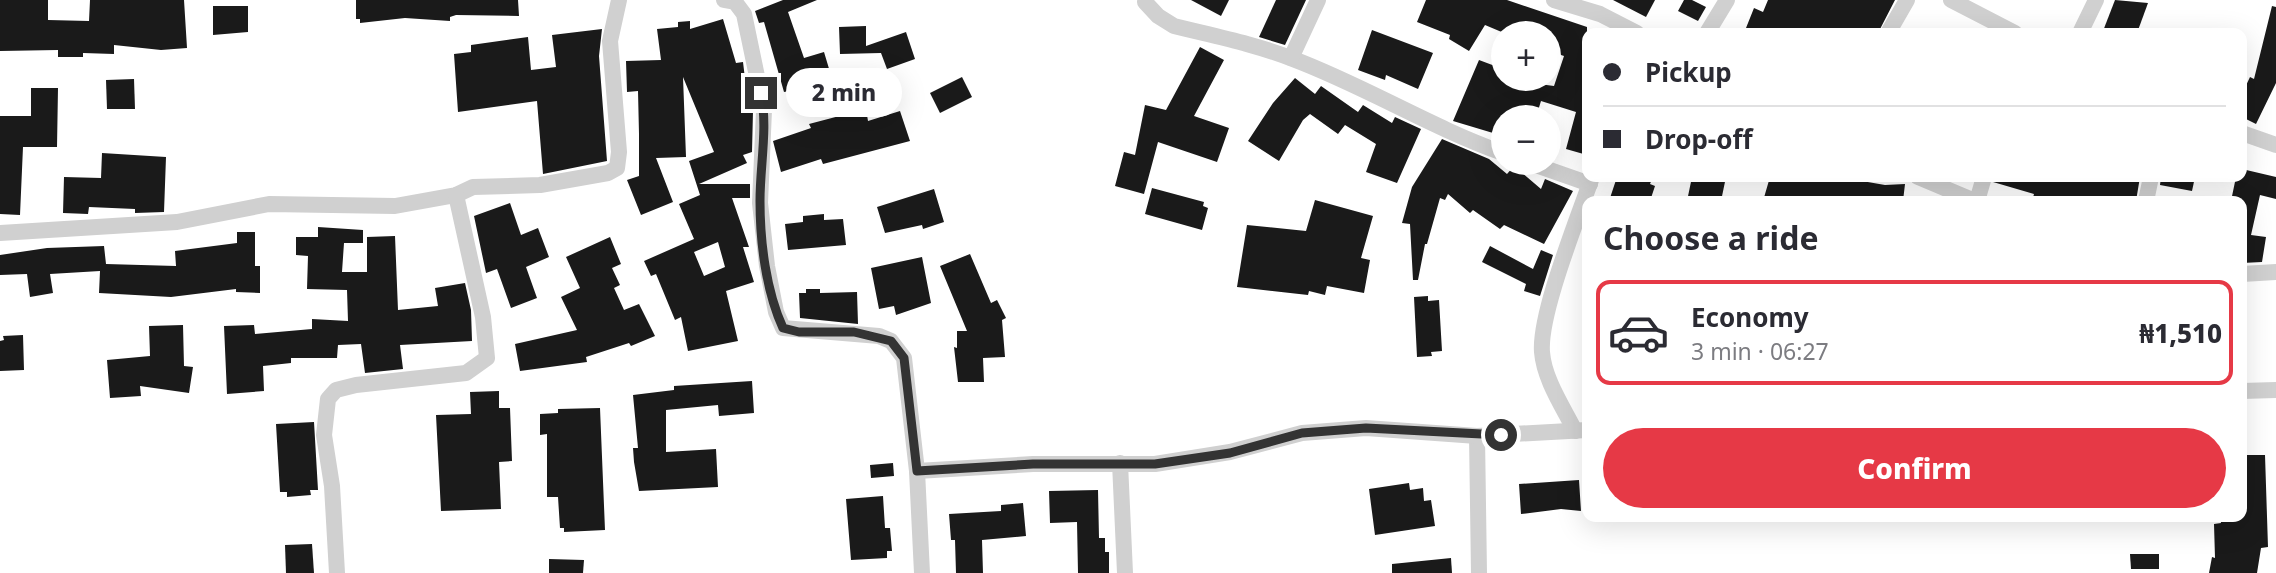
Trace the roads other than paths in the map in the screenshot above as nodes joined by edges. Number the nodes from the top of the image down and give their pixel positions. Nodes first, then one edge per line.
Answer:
1 (620, 0) edge
2 (724, 0) edge
3 (1318, 0) edge
4 (1554, 0) edge
5 (1727, 0) edge
6 (1907, 0) edge
7 (1951, 0) edge
8 (2096, 0) edge
9 (1146, 2) dead end
10 (1627, 28) edge
11 (1710, 28) edge
12 (1891, 28) edge
13 (2005, 28) edge
14 (2082, 28) edge
15 (1291, 58) junction
16 (2247, 136) edge
17 (2276, 145) edge
18 (1491, 148) edge
19 (1556, 175) edge
20 (1930, 182) edge
21 (1588, 190) edge
22 (456, 195) junction
23 (1964, 196) edge
24 (1582, 209) edge
25 (0, 233) edge
26 (2276, 272) edge
27 (2247, 274) edge
28 (2276, 390) edge
29 (2247, 391) edge
30 (1581, 430) edge
31 (1477, 436) junction
32 (1120, 463) junction
33 (917, 471) junction
34 (337, 573) edge
35 (922, 573) edge
36 (1125, 573) edge
37 (1479, 573) edge

1 - 22 street
2 - 33 street
3 - 15 street
4 - 10 street
5 - 11 street
6 - 12 street
7 - 13 street
8 - 14 street
9 - 15 street
15 - 18 street
16 - 17 street
19 - 21 street
20 - 23 street
22 - 25 street
22 - 34 street
24 - 30 street
26 - 27 street
28 - 29 street
30 - 31 street
31 - 32 street
31 - 37 street
32 - 33 street
32 - 36 street
33 - 35 street

